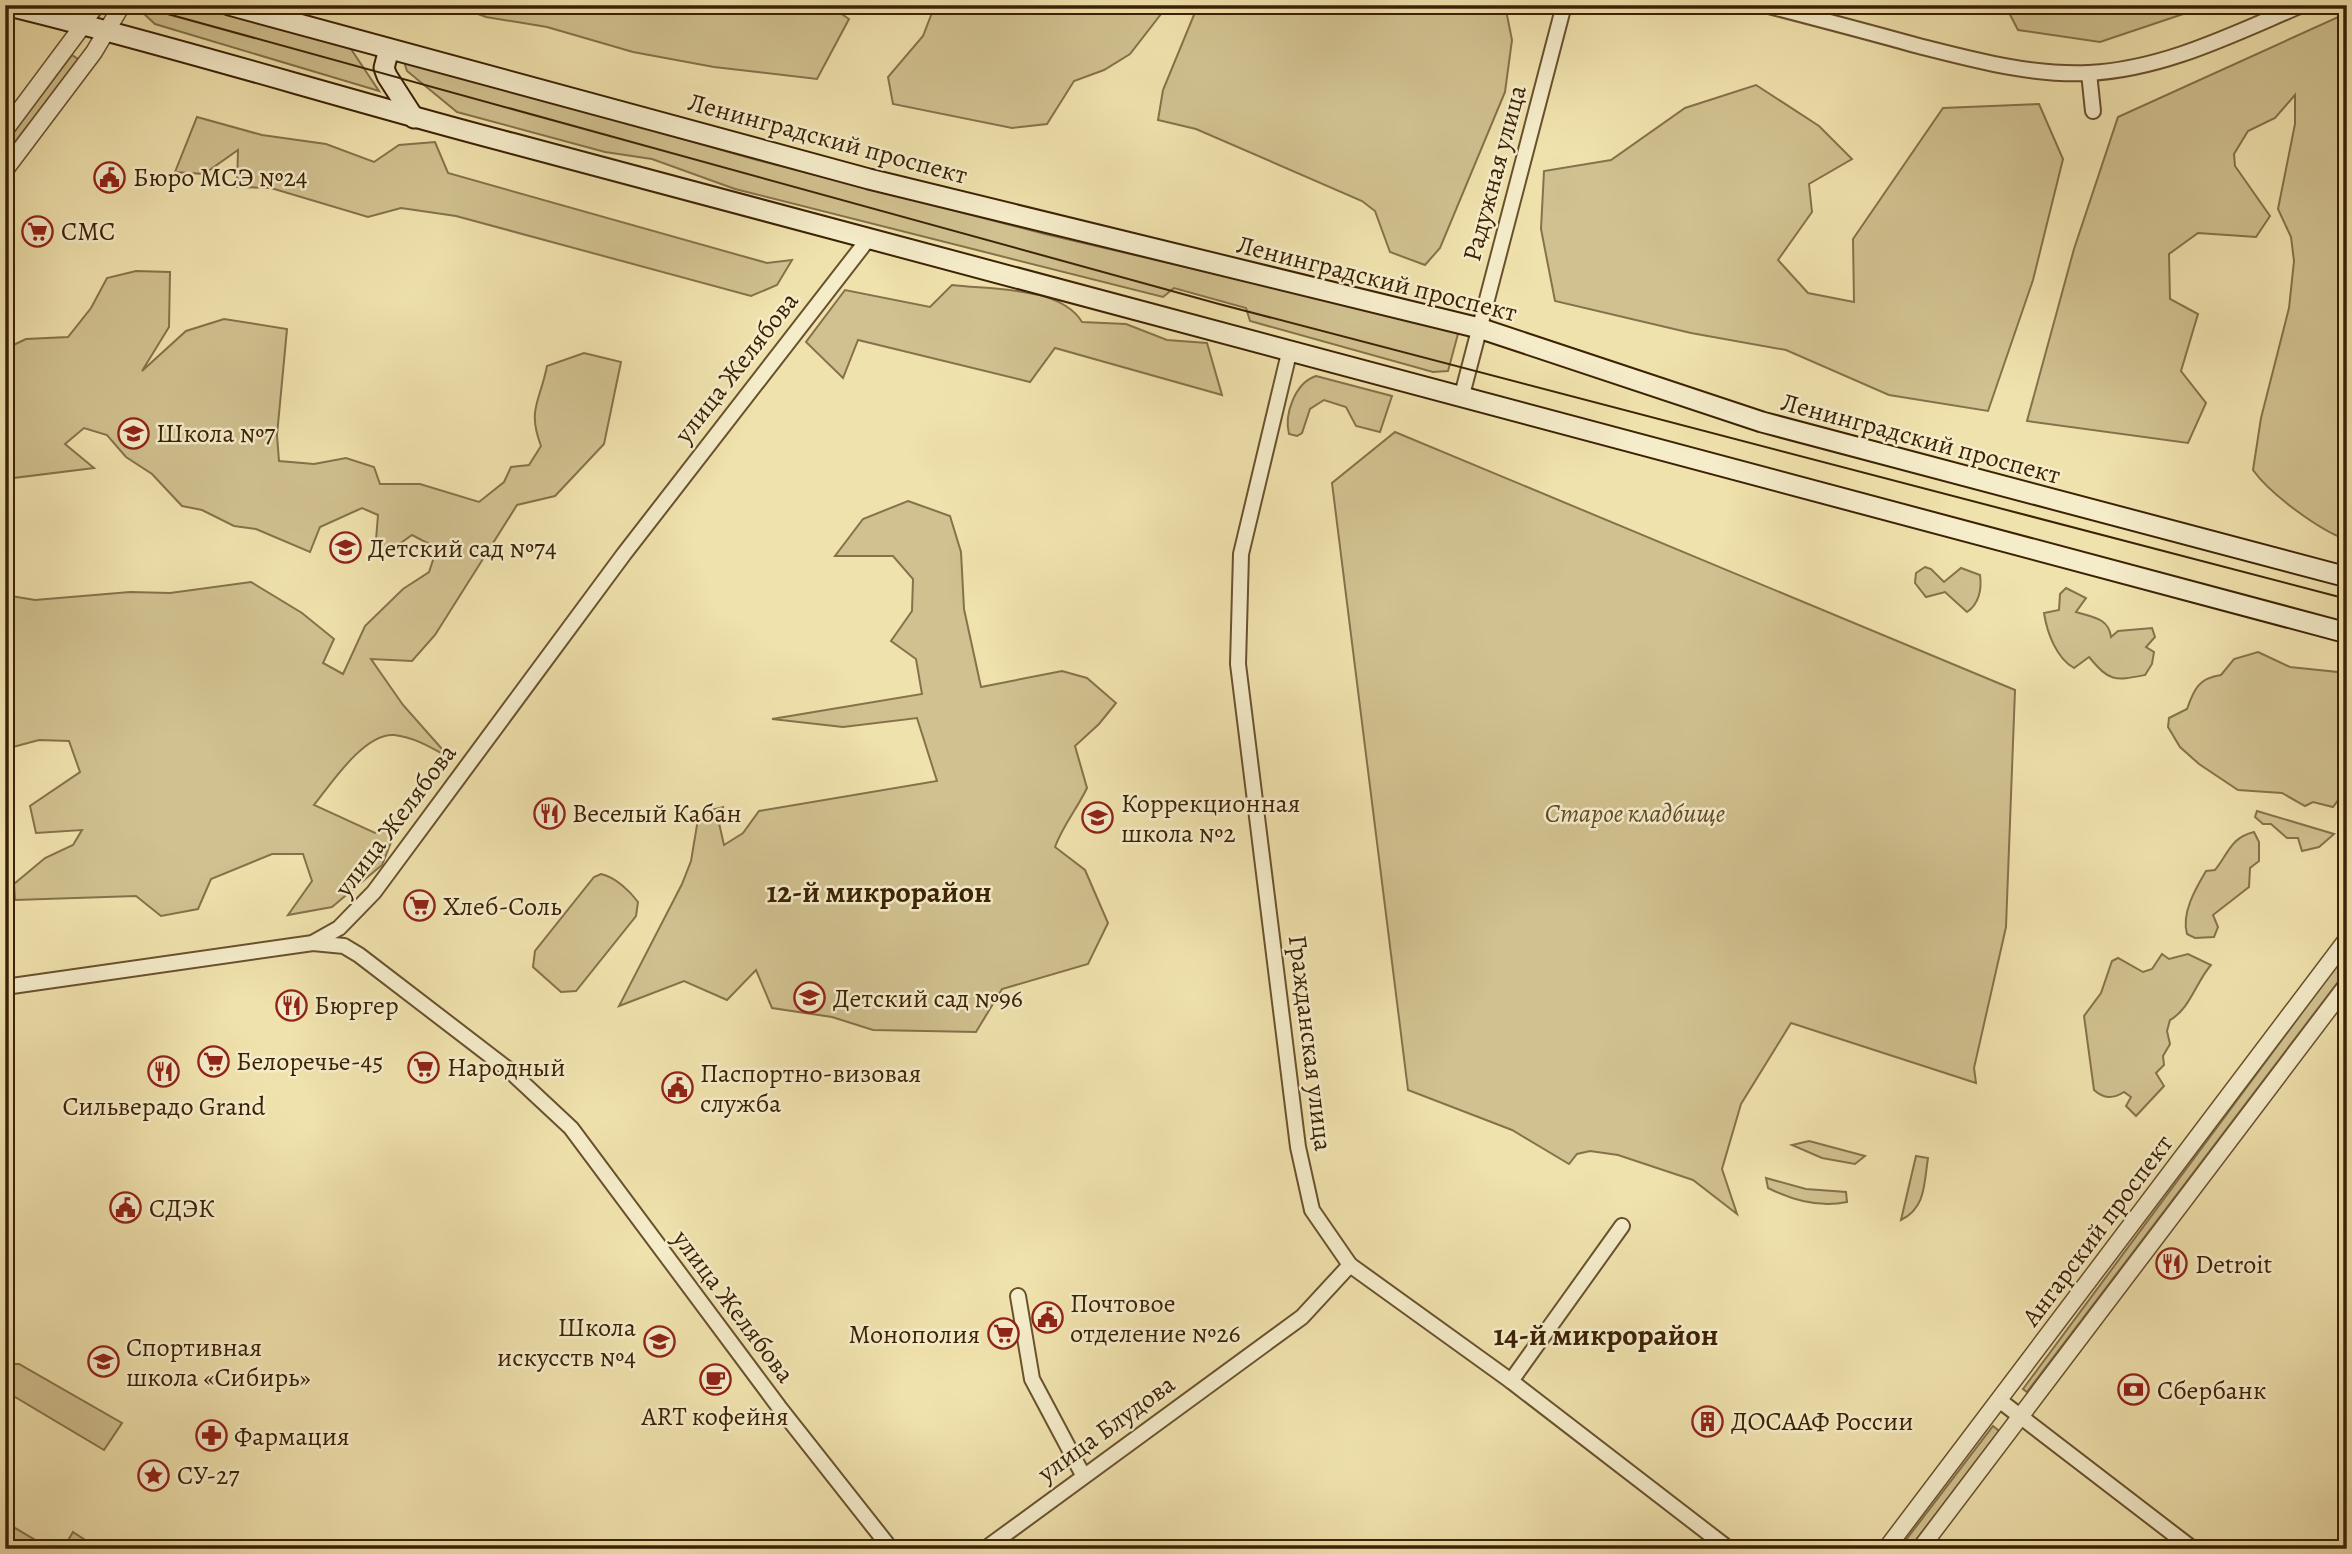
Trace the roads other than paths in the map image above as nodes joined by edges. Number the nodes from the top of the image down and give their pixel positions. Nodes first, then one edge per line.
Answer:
1 (5, 5) edge
2 (97, 5) edge
3 (122, 5) edge
4 (229, 5) edge
5 (1564, 5) edge
6 (1765, 5) edge
7 (2302, 5) edge
8 (84, 24) junction
9 (108, 30) junction
10 (389, 49) junction
11 (2089, 73) junction
12 (2093, 111) dead end
13 (414, 118) junction
14 (5, 130) edge
15 (5, 170) edge
16 (869, 238) junction
17 (1479, 328) junction
18 (1290, 349) junction
19 (1462, 395) junction
20 (2347, 577) edge
21 (2342, 634) edge
22 (362, 907) junction
23 (2347, 939) edge
24 (313, 943) junction
25 (359, 955) junction
26 (2347, 985) edge
27 (5, 986) edge
28 (1622, 1226) dead end
29 (1350, 1265) junction
30 (1018, 1296) dead end
31 (1511, 1381) junction
32 (1999, 1401) junction
33 (2020, 1415) junction
34 (1083, 1475) junction
35 (891, 1549) edge
36 (985, 1549) edge
37 (1729, 1549) edge
38 (1886, 1549) edge
39 (1920, 1549) edge
40 (2193, 1549) edge

1 - 8 main road
2 - 8 street
3 - 9 street
4 - 10 main road, Ленинградский проспект
5 - 17 street, Радужная улица
6 - 11 street
7 - 11 street
8 - 9 main road
8 - 14 street
9 - 13 main road
9 - 15 street
10 - 13 main road
10 - 17 main road, Ленинградский проспект
11 - 12 street
13 - 16 main road
16 - 18 main road
16 - 22 street, улица Желябова
17 - 19 street, Радужная улица
17 - 20 main road, Ленинградский проспект
18 - 19 main road
18 - 29 street, Гражданская улица
19 - 21 main road
22 - 24 street, улица Желябова
22 - 25 street
23 - 32 street, Ангарский проспект
24 - 25 street, улица Желябова
24 - 27 street
25 - 35 street, улица Желябова
26 - 33 street, Ангарский проспект
28 - 31 street
29 - 31 street, Гражданская улица
29 - 34 street, улица Блудова
30 - 34 street
31 - 37 street, Гражданская улица
32 - 33 street
32 - 38 street, Ангарский проспект
33 - 39 street, Ангарский проспект
33 - 40 street
34 - 36 street, улица Блудова

